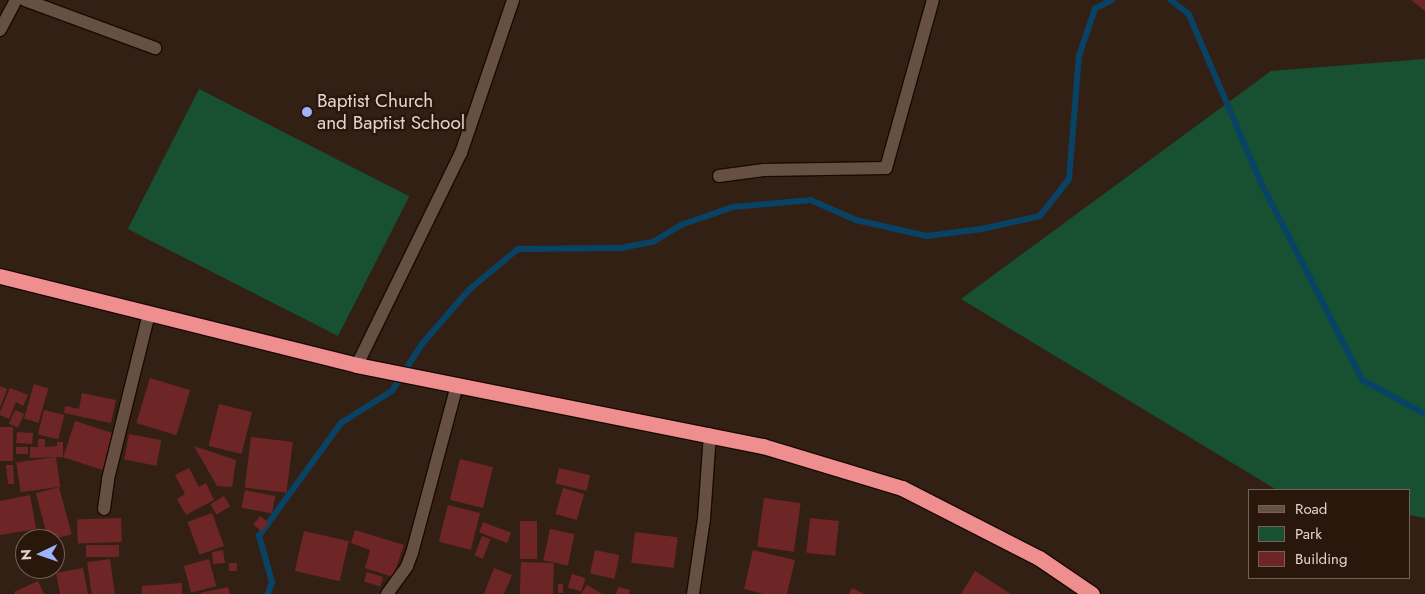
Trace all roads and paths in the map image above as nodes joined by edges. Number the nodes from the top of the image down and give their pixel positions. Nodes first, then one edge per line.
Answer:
1 (16, 0) edge
2 (25, 0) edge
3 (513, 0) edge
4 (933, 0) edge
5 (0, 30) edge
6 (155, 48) dead end
7 (719, 176) dead end
8 (0, 276) edge
9 (149, 313) junction
10 (357, 365) junction
11 (457, 385) junction
12 (710, 434) junction
13 (104, 508) dead end
14 (387, 594) edge
15 (693, 594) edge
16 (1092, 594) edge

1 - 5 street
2 - 6 street
3 - 10 street
4 - 7 street
8 - 9 highway
9 - 10 highway
9 - 13 street
10 - 11 highway
11 - 12 highway
11 - 14 street
12 - 15 street
12 - 16 highway

